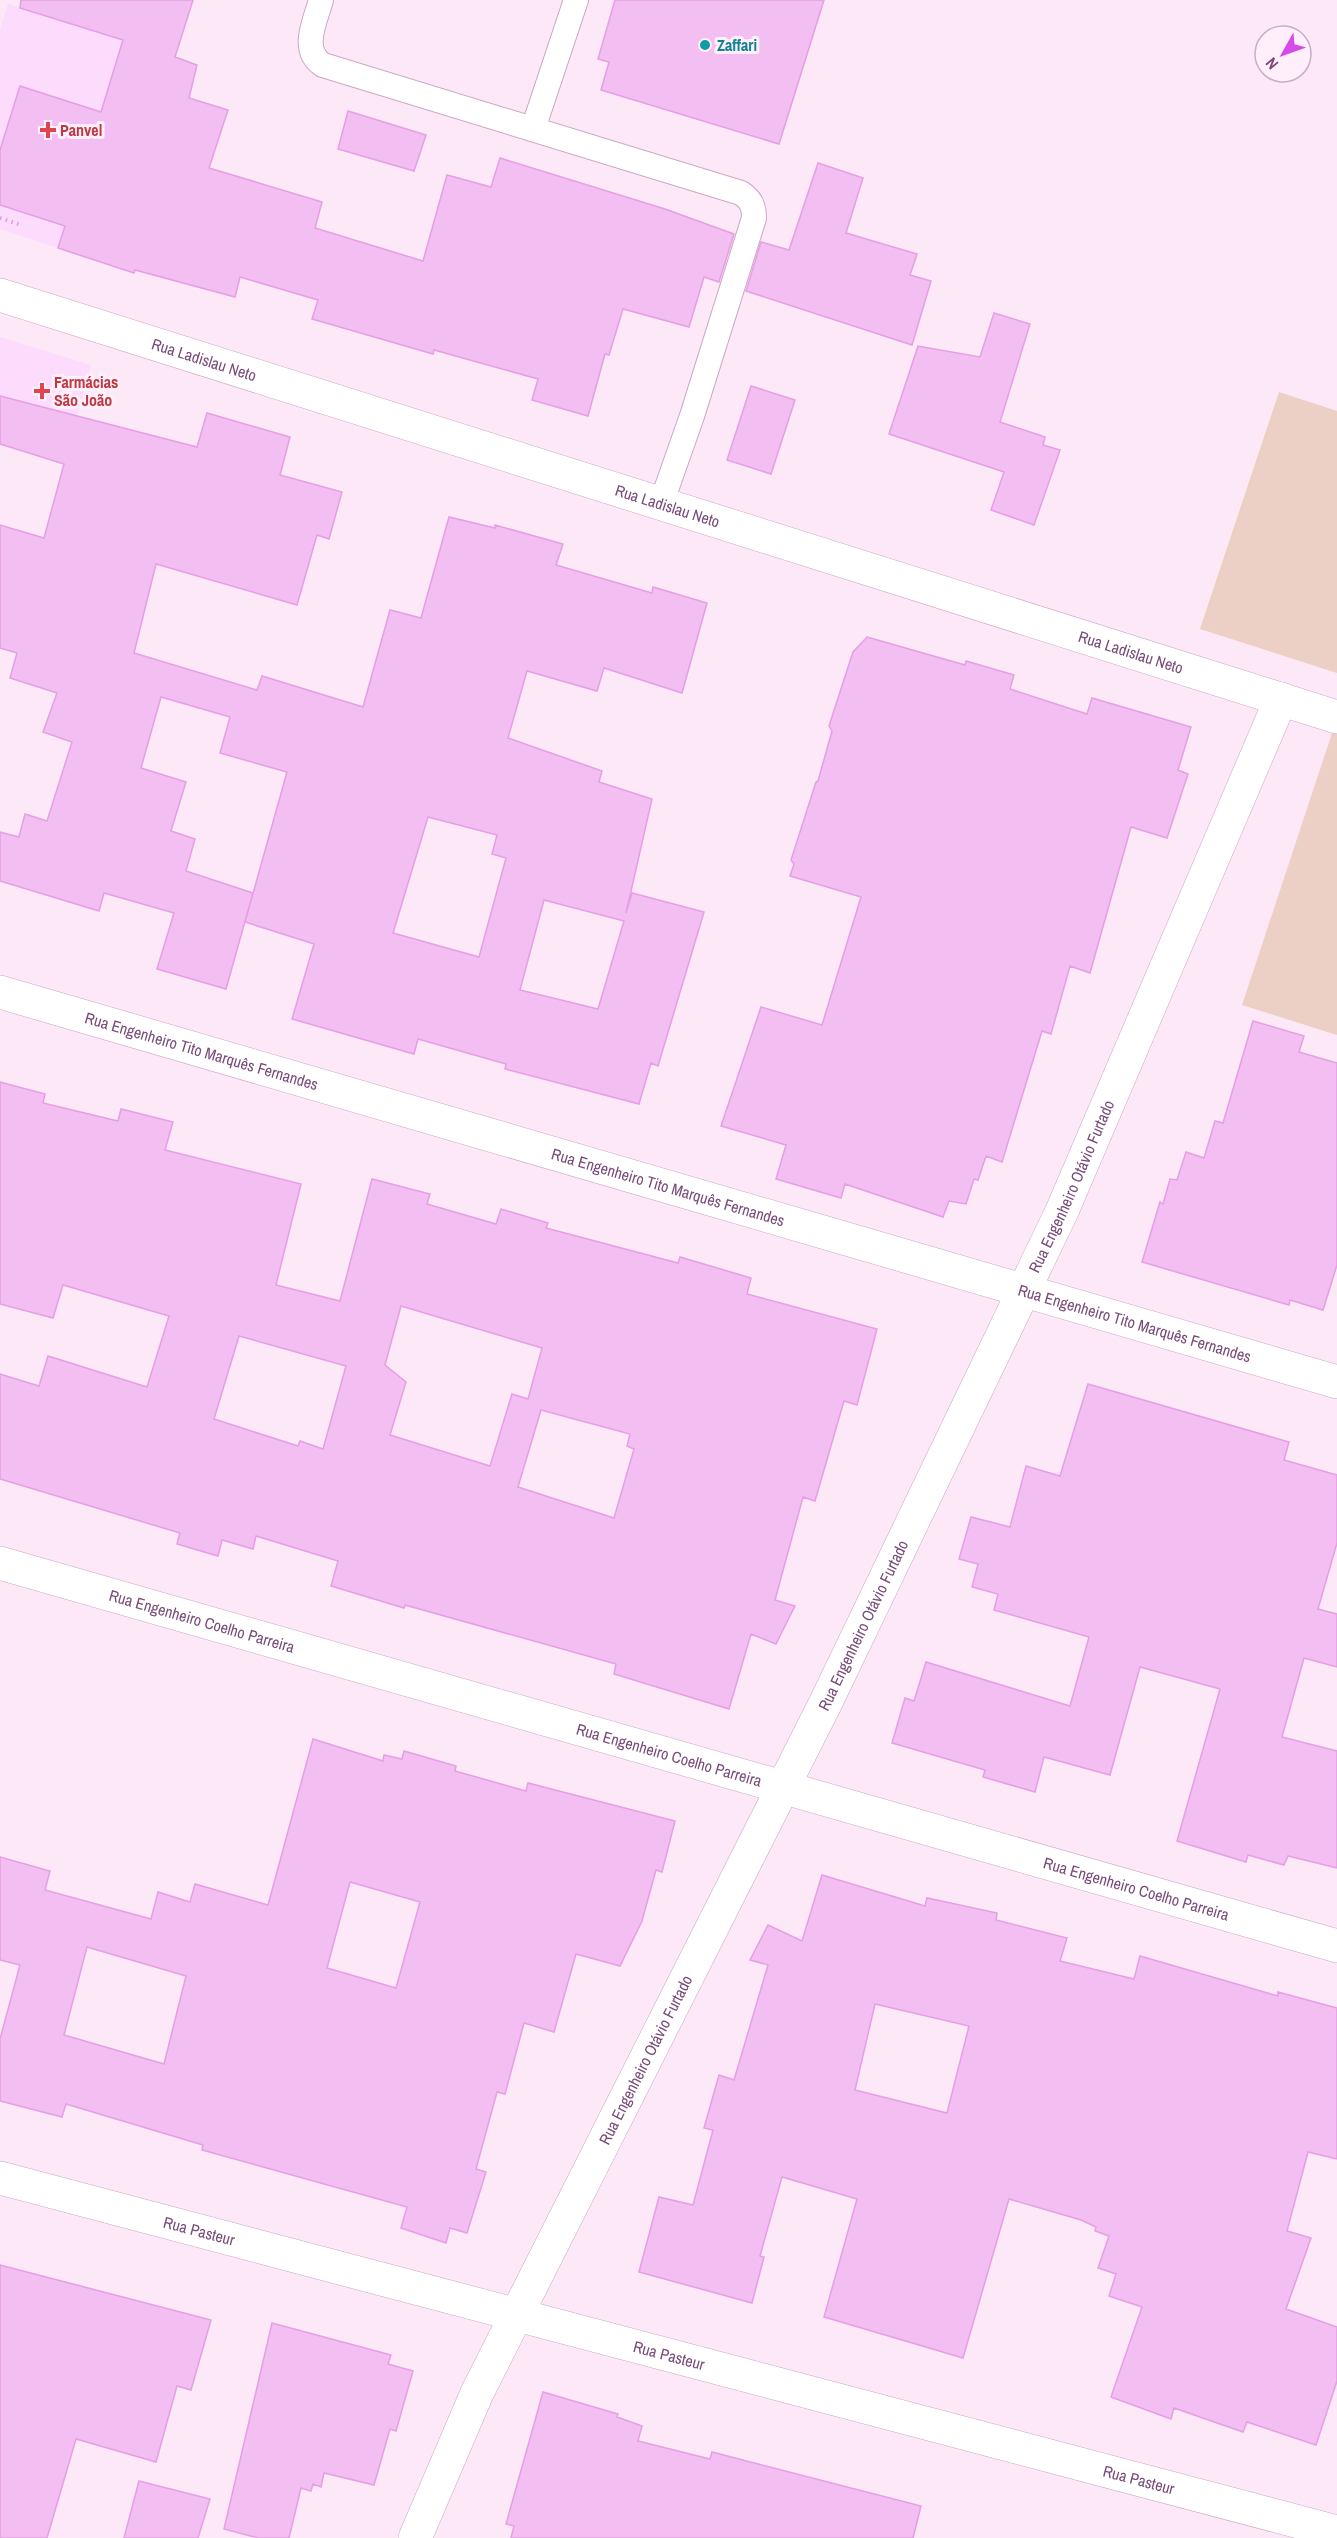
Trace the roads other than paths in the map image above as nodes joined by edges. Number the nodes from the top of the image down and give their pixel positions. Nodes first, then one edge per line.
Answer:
1 (321, 0) edge
2 (576, 0) edge
3 (533, 129) junction
4 (0, 295) edge
5 (661, 504) junction
6 (1281, 699) junction
7 (1337, 717) edge
8 (0, 992) edge
9 (1022, 1292) junction
10 (1337, 1382) edge
11 (0, 1563) edge
12 (783, 1787) junction
13 (1337, 1946) edge
14 (0, 2178) edge
15 (515, 2315) junction
16 (1337, 2532) edge
17 (415, 2538) edge

1 - 3 lane
2 - 3 lane
3 - 5 lane
4 - 5 street, Rua Ladislau Neto
5 - 6 street, Rua Ladislau Neto
6 - 7 street, Rua Ladislau Neto
6 - 9 street, Rua Engenheiro Otávio Furtado
8 - 9 street, Rua Engenheiro Tito Marquês Fernandes
9 - 10 street, Rua Engenheiro Tito Marquês Fernandes
9 - 12 street, Rua Engenheiro Otávio Furtado
11 - 12 street, Rua Engenheiro Coelho Parreira
12 - 13 street, Rua Engenheiro Coelho Parreira
12 - 15 street, Rua Engenheiro Otávio Furtado
14 - 15 street, Rua Pasteur
15 - 16 street, Rua Pasteur
15 - 17 street, Rua Engenheiro Otávio Furtado

